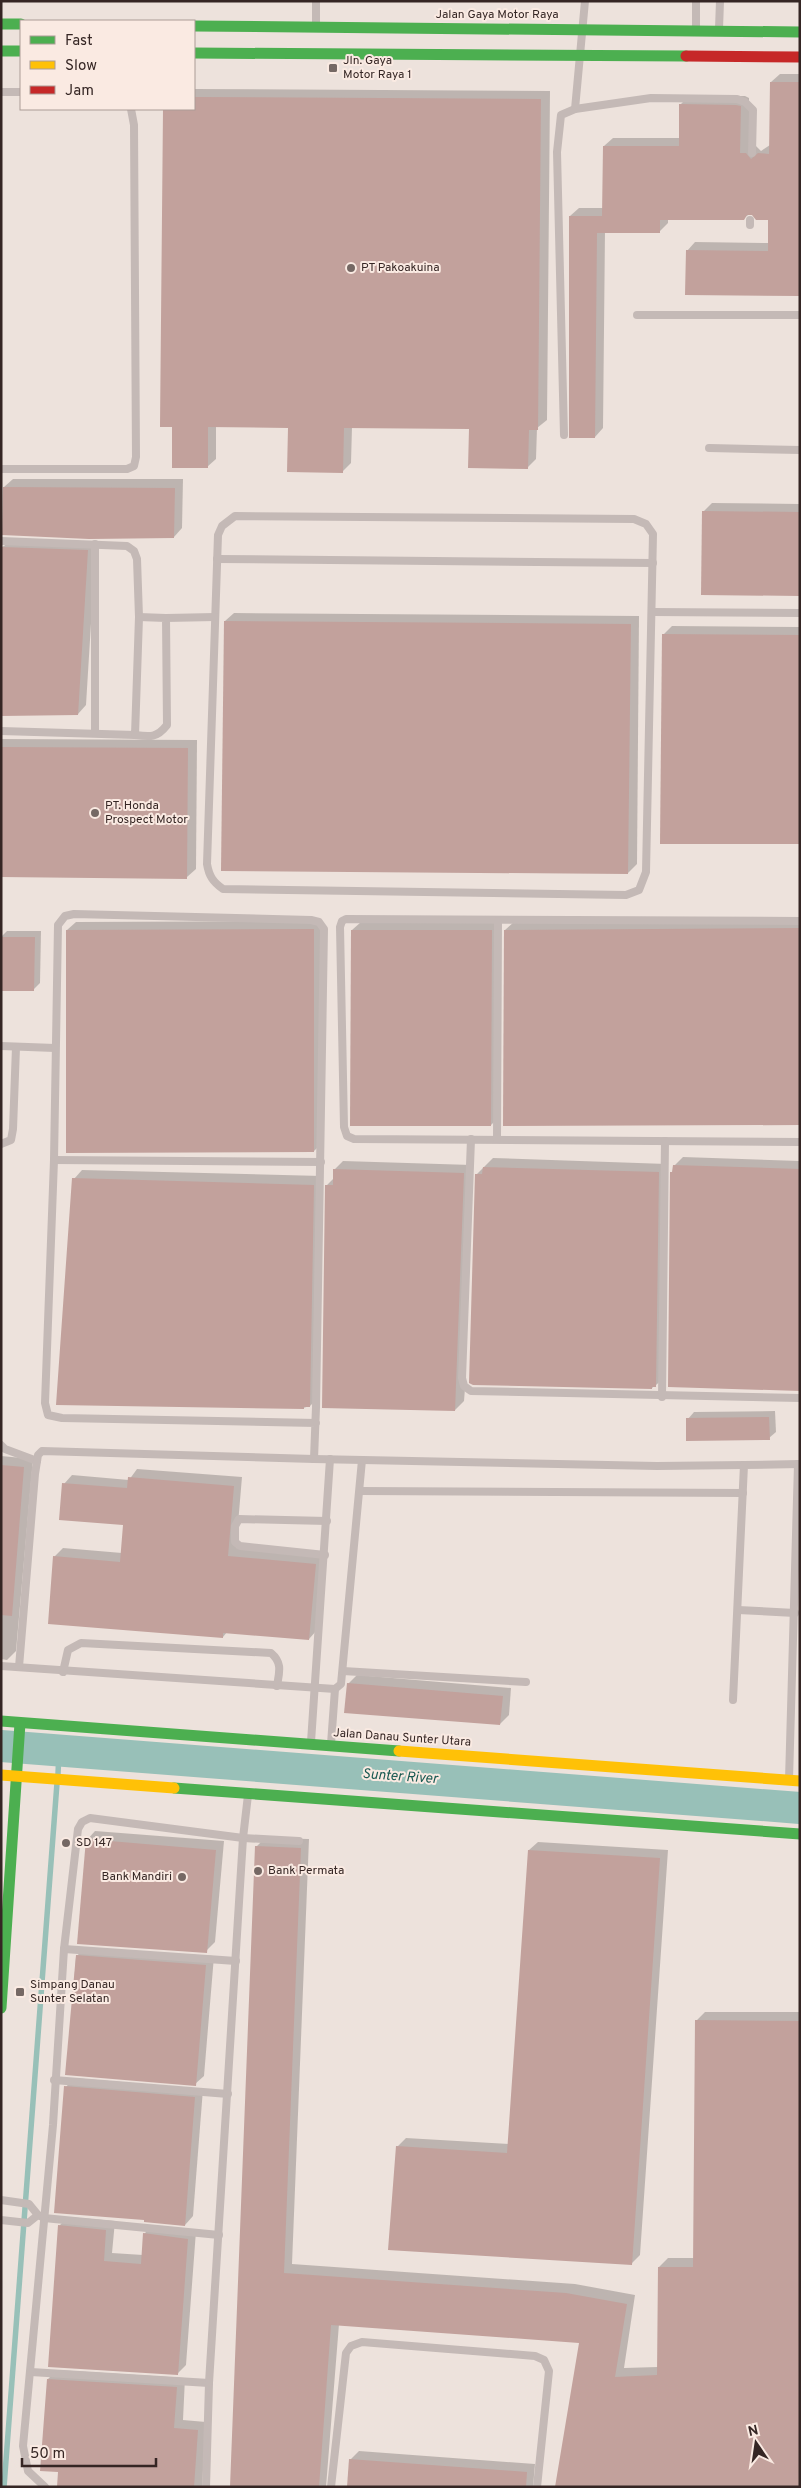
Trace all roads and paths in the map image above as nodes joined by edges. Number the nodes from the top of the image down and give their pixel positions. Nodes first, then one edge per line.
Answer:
1 (316, 1) edge
2 (585, 1) edge
3 (696, 1) edge
4 (720, 1) edge
5 (1, 24) edge
6 (20, 24) edge
7 (195, 26) edge
8 (316, 27) junction
9 (582, 29) junction
10 (719, 31) junction
11 (696, 32) junction
12 (800, 32) edge
13 (342, 41) junction
14 (1, 51) edge
15 (20, 51) edge
16 (195, 53) edge
17 (579, 56) junction
18 (800, 57) edge
19 (1, 92) edge
20 (20, 92) edge
21 (575, 109) junction
22 (131, 110) edge
23 (752, 153) dead end
24 (637, 315) dead end
25 (800, 316) edge
26 (564, 435) dead end
27 (709, 448) dead end
28 (800, 450) edge
29 (1, 469) edge
30 (1, 542) edge
31 (95, 544) junction
32 (217, 559) junction
33 (652, 563) junction
34 (653, 612) junction
35 (800, 613) edge
36 (139, 617) junction
37 (215, 617) junction
38 (166, 618) junction
39 (1, 731) edge
40 (95, 733) junction
41 (135, 735) junction
42 (498, 921) junction
43 (800, 921) edge
44 (1, 1046) edge
45 (16, 1047) junction
46 (55, 1048) junction
47 (471, 1138) junction
48 (497, 1139) junction
49 (665, 1141) junction
50 (800, 1142) edge
51 (1, 1144) edge
52 (54, 1160) junction
53 (321, 1162) junction
54 (662, 1397) junction
55 (800, 1398) edge
56 (316, 1423) junction
57 (1, 1445) edge
58 (314, 1459) junction
59 (330, 1459) junction
60 (362, 1460) junction
61 (37, 1461) junction
62 (799, 1464) edge
63 (744, 1465) junction
64 (360, 1491) junction
65 (743, 1493) junction
66 (798, 1516) edge
67 (327, 1521) junction
68 (325, 1555) junction
69 (738, 1610) junction
70 (795, 1613) junction
71 (1, 1666) edge
72 (18, 1667) junction
73 (343, 1671) junction
74 (63, 1672) junction
75 (526, 1682) dead end
76 (277, 1686) junction
77 (316, 1688) junction
78 (335, 1689) junction
79 (733, 1700) dead end
80 (796, 1711) edge
81 (1, 1722) edge
82 (20, 1723) junction
83 (310, 1745) junction
84 (331, 1746) junction
85 (1, 1775) edge
86 (16, 1776) junction
87 (794, 1781) edge
88 (248, 1793) junction
89 (800, 1834) edge
90 (243, 1838) junction
91 (299, 1841) dead end
92 (64, 1949) junction
93 (236, 1961) junction
94 (1, 2008) edge
95 (54, 2080) junction
96 (228, 2094) junction
97 (3, 2200) edge
98 (41, 2216) junction
99 (2, 2220) edge
100 (219, 2235) junction
101 (31, 2372) junction
102 (209, 2383) junction
103 (45, 2487) edge
104 (206, 2487) edge
105 (331, 2487) edge
106 (537, 2487) edge

1 - 8 lane
2 - 9 lane
3 - 11 lane
4 - 10 lane
5 - 6 main road
7 - 8 main road, Jalan Gaya Motor Raya
8 - 13 main road, Jalan Gaya Motor Raya
9 - 11 main road, Jalan Gaya Motor Raya
9 - 13 main road, Jalan Gaya Motor Raya
9 - 17 lane
10 - 11 main road, Jalan Gaya Motor Raya
10 - 12 main road, Jalan Gaya Motor Raya
13 - 16 main road, Jalan Gaya Motor Raya
13 - 17 main road, Jalan Gaya Motor Raya
14 - 15 main road
17 - 18 main road, Jalan Gaya Motor Raya
17 - 21 lane
19 - 20 lane
21 - 23 lane
21 - 26 lane
22 - 29 lane
24 - 25 lane
27 - 28 lane
30 - 31 lane
31 - 36 lane
31 - 40 lane
32 - 33 lane
32 - 33 lane
32 - 37 lane
33 - 34 lane
34 - 35 lane
34 - 37 lane
36 - 38 lane
36 - 41 lane
37 - 38 lane
38 - 41 lane
39 - 40 lane
40 - 41 lane
42 - 43 lane
42 - 47 lane
42 - 48 lane
44 - 45 lane
45 - 46 lane
45 - 51 lane
46 - 52 lane
46 - 53 lane
47 - 48 lane
47 - 54 lane
48 - 49 lane
49 - 50 lane
49 - 54 lane
52 - 53 lane
52 - 56 lane
53 - 56 lane
54 - 55 lane
56 - 58 lane
57 - 61 lane
58 - 59 lane
58 - 61 lane
59 - 60 lane
59 - 67 lane
60 - 63 lane
60 - 64 lane
61 - 72 lane
62 - 63 lane
62 - 66 lane
63 - 65 lane
64 - 65 lane
64 - 73 lane
65 - 69 lane
66 - 70 lane
67 - 68 lane
67 - 68 lane
68 - 77 lane
69 - 70 lane
69 - 79 lane
70 - 80 lane
71 - 72 lane
72 - 74 lane
73 - 75 lane
73 - 78 lane
74 - 76 lane
74 - 76 lane
76 - 77 lane
77 - 78 lane
77 - 83 lane
78 - 84 lane
80 - 87 lane
81 - 82 main road, Jalan Danau Sunter Utara
82 - 83 main road, Jalan Danau Sunter Utara
82 - 86 main road
83 - 84 main road, Jalan Danau Sunter Utara
84 - 87 main road, Jalan Danau Sunter Utara
85 - 86 main road
86 - 88 main road
86 - 94 main road
88 - 89 main road
88 - 90 lane
90 - 91 lane
90 - 92 lane
90 - 93 lane
92 - 93 lane
92 - 95 lane
93 - 96 lane
95 - 96 lane
95 - 98 lane
96 - 100 lane
97 - 98 lane
98 - 99 lane
98 - 100 lane
98 - 101 lane
100 - 102 lane
101 - 102 lane
101 - 103 lane
102 - 104 lane
105 - 106 lane

